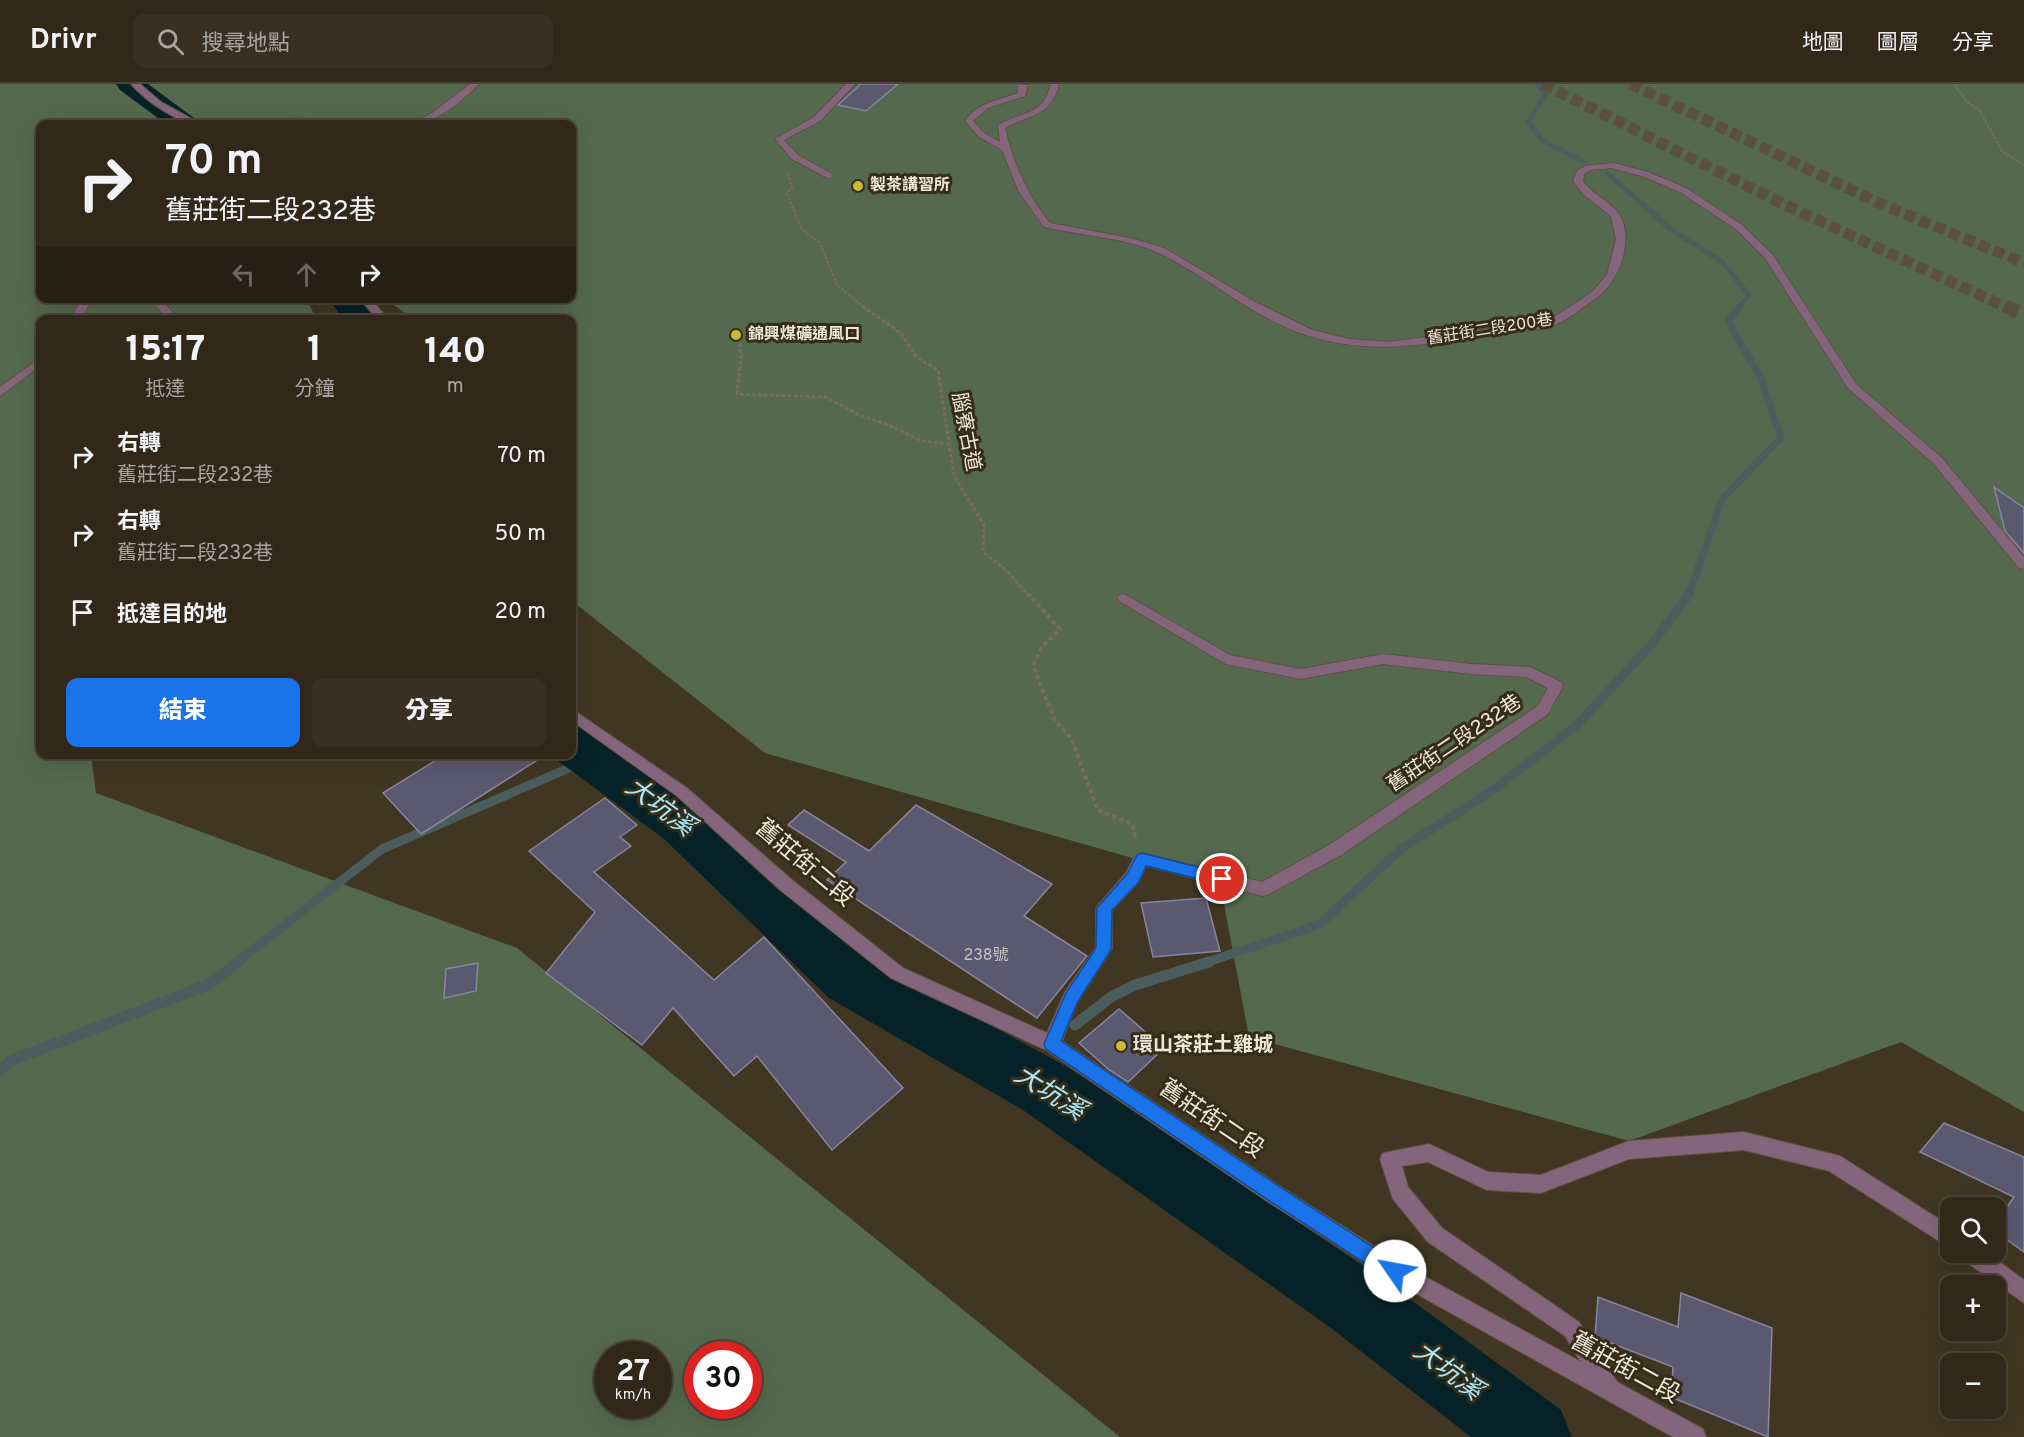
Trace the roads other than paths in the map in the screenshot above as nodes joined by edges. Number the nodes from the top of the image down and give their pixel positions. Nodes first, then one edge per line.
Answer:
1 (135, 84) edge
2 (476, 84) edge
3 (851, 84) edge
4 (1022, 84) edge
5 (1055, 84) edge
6 (190, 120) edge
7 (424, 120) edge
8 (1007, 149) junction
9 (829, 176) dead end
10 (159, 303) edge
11 (369, 303) edge
12 (169, 315) edge
13 (379, 315) edge
14 (36, 365) edge
15 (0, 393) edge
16 (2024, 565) edge
17 (1124, 598) dead end
18 (576, 717) edge
19 (1060, 1049) junction
20 (1940, 1232) edge
21 (1984, 1263) edge
22 (2024, 1293) edge
23 (1611, 1391) junction
24 (1695, 1437) edge

1 - 6 street
2 - 7 street
3 - 9 street
4 - 8 street
5 - 8 street
8 - 16 street, 舊莊街二段200巷
10 - 12 street
11 - 13 street
14 - 15 street
17 - 19 street, 舊莊街二段232巷
18 - 19 street, 舊莊街二段
19 - 23 street, 舊莊街二段
20 - 23 street
21 - 22 street
23 - 24 street, 舊莊街二段

